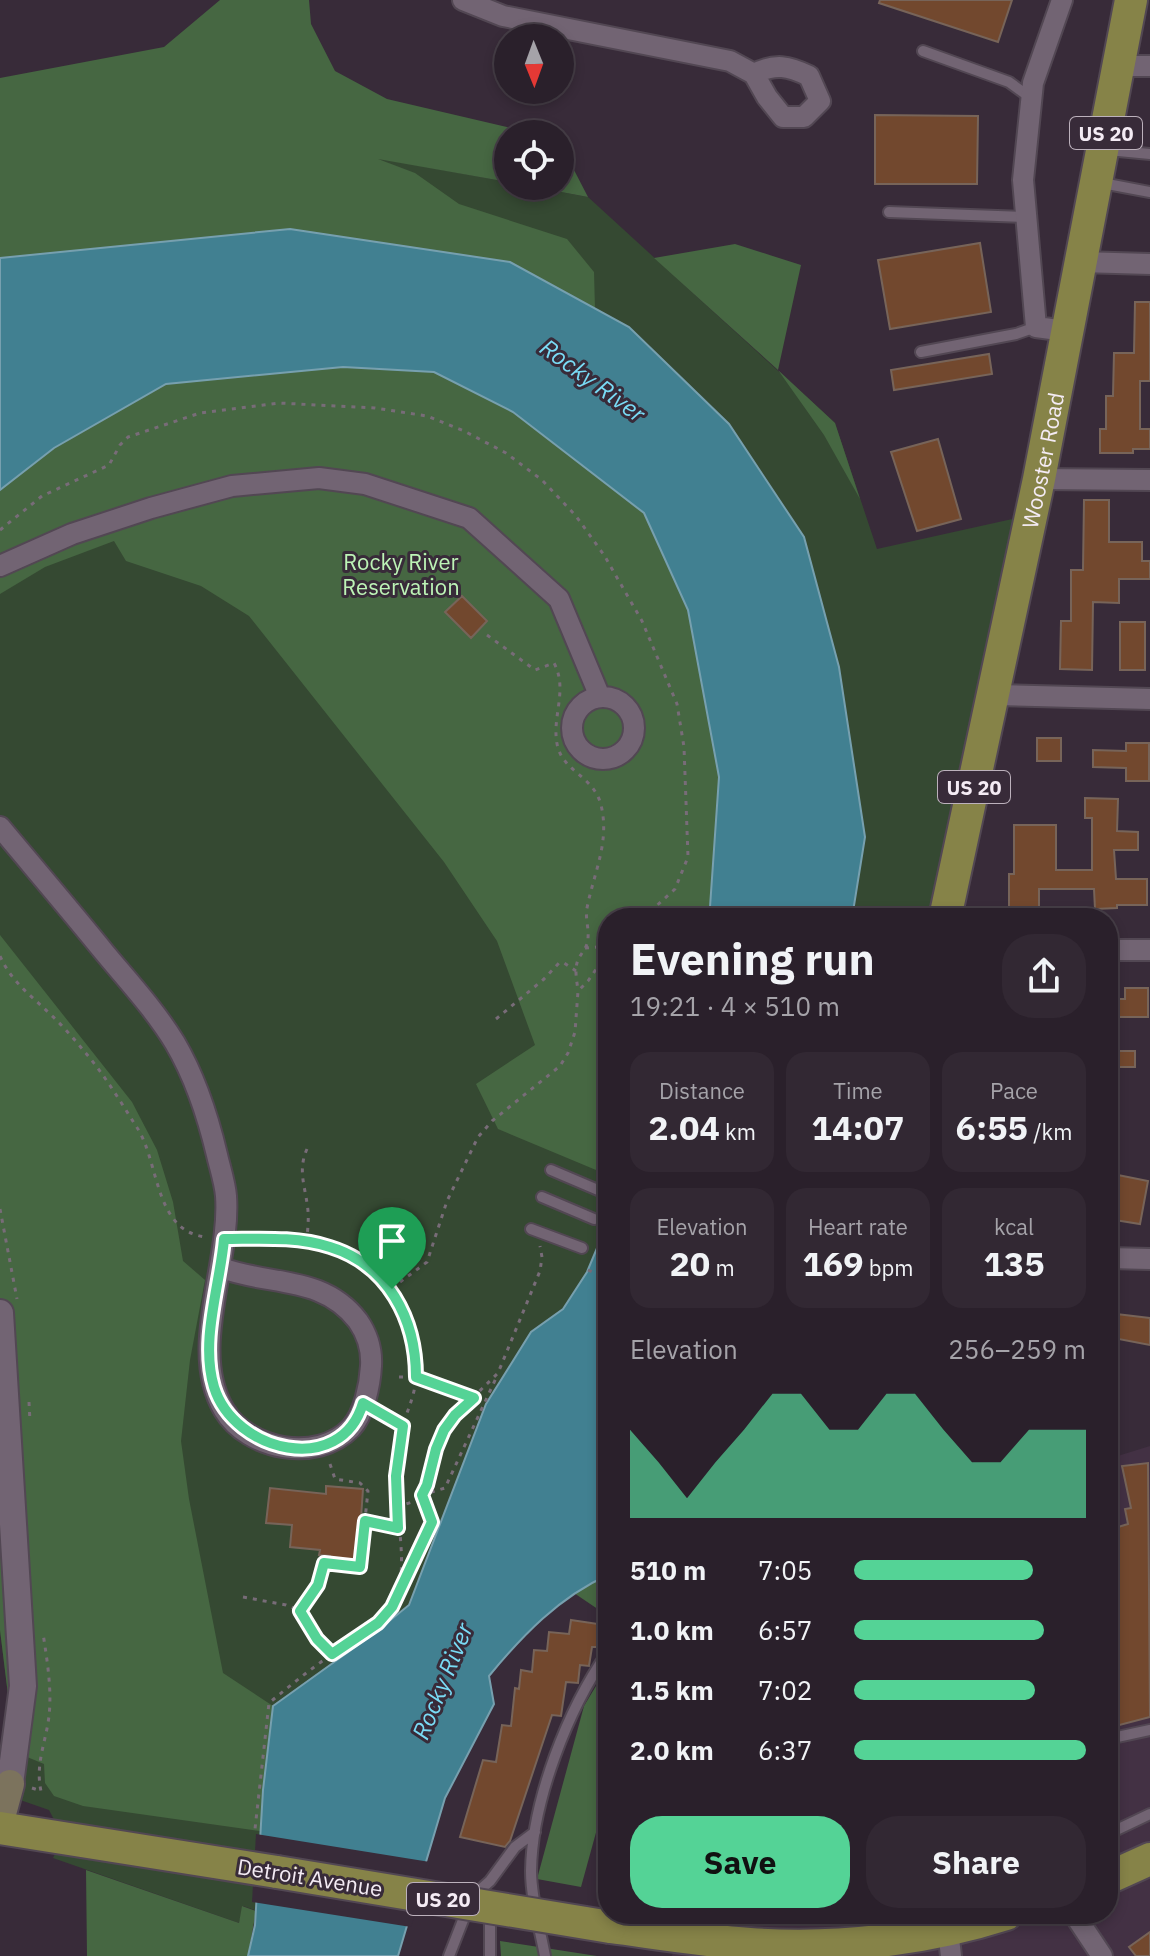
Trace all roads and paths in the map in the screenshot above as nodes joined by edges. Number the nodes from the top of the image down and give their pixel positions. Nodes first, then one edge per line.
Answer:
1 (463, 0) edge
2 (1062, 0) edge
3 (1131, 0) edge
4 (923, 51) dead end
5 (1134, 66) edge
6 (754, 74) dead end
7 (1031, 98) junction
8 (1103, 149) junction
9 (1150, 154) edge
10 (1096, 182) junction
11 (1150, 192) edge
12 (889, 212) dead end
13 (1027, 217) junction
14 (1080, 262) junction
15 (1150, 264) edge
16 (1051, 329) junction
17 (921, 352) dead end
18 (1039, 479) junction
19 (1150, 480) edge
20 (0, 530) edge
21 (0, 566) edge
22 (487, 635) dead end
23 (994, 695) junction
24 (600, 697) dead end
25 (1150, 699) edge
26 (0, 827) edge
27 (654, 908) edge
28 (947, 908) edge
29 (598, 947) edge
30 (585, 948) junction
31 (1118, 950) edge
32 (1150, 950) edge
33 (0, 956) edge
34 (598, 966) edge
35 (576, 971) junction
36 (578, 991) junction
37 (496, 1019) dead end
38 (307, 1149) dead end
39 (551, 1170) dead end
40 (598, 1190) edge
41 (542, 1197) dead end
42 (594, 1219) dead end
43 (531, 1229) dead end
44 (224, 1239) junction
45 (307, 1243) junction
46 (539, 1243) dead end
47 (582, 1248) dead end
48 (1118, 1258) edge
49 (1150, 1259) edge
50 (222, 1268) junction
51 (588, 1270) dead end
52 (598, 1274) edge
53 (392, 1289) junction
54 (0, 1313) edge
55 (498, 1373) junction
56 (399, 1377) dead end
57 (416, 1377) junction
58 (474, 1398) junction
59 (363, 1403) junction
60 (403, 1426) junction
61 (330, 1464) dead end
62 (422, 1495) junction
63 (397, 1507) junction
64 (365, 1521) junction
65 (398, 1528) junction
66 (399, 1591) junction
67 (243, 1597) dead end
68 (300, 1611) junction
69 (332, 1654) junction
70 (598, 1667) edge
71 (1150, 1730) edge
72 (1118, 1737) edge
73 (10, 1784) joint
74 (1150, 1814) edge
75 (0, 1821) edge
76 (0, 1828) edge
77 (255, 1829) dead end
78 (1118, 1829) edge
79 (535, 1832) junction
80 (1150, 1859) edge
81 (1118, 1873) edge
82 (490, 1881) junction
83 (985, 1924) edge
84 (1081, 1924) edge
85 (668, 1935) edge
86 (950, 1943) edge
87 (449, 1956) edge
88 (490, 1956) edge
89 (545, 1956) edge
90 (1102, 1956) edge

1 - 6 street
2 - 7 street
3 - 5 main road, Wooster Road / US 20
4 - 7 lane
5 - 8 main road, Wooster Road / US 20
7 - 13 street
8 - 9 lane
8 - 10 main road, Wooster Road / US 20
10 - 11 lane
10 - 14 main road, Wooster Road / US 20
12 - 13 lane
13 - 16 street
14 - 15 street
14 - 16 main road, Wooster Road / US 20
16 - 17 lane
16 - 18 main road, Wooster Road / US 20
18 - 19 street
18 - 23 main road, Wooster Road / US 20
20 - 27 path
21 - 24 street
22 - 30 path
23 - 25 street
23 - 28 main road, Wooster Road / US 20
26 - 44 street
29 - 30 path
30 - 35 path
31 - 32 street
33 - 44 path
34 - 36 path
35 - 36 path
35 - 37 path
36 - 53 path
38 - 45 path
39 - 40 lane
41 - 42 lane
43 - 47 lane
44 - 45 path
44 - 50 street
45 - 53 path
46 - 55 path
48 - 49 street
50 - 59 street
50 - 59 street
51 - 52 path
53 - 57 path
54 - 73 street
55 - 58 path
55 - 62 path
56 - 57 path
57 - 58 path
57 - 60 path
58 - 62 path
59 - 60 path
60 - 63 path
61 - 64 path
62 - 63 path
62 - 66 path
63 - 65 path
64 - 65 path
64 - 68 path
65 - 66 path
66 - 69 path
67 - 68 path
68 - 69 path
69 - 77 path
70 - 79 lane
71 - 72 lane
73 - 75 main road
74 - 78 lane
76 - 85 main road, Detroit Avenue / US 20, bridge
79 - 82 lane
79 - 89 lane
80 - 81 main road
82 - 87 lane
82 - 88 lane
83 - 86 main road, Detroit Avenue
84 - 90 street
85 - 86 main road, Detroit Avenue

